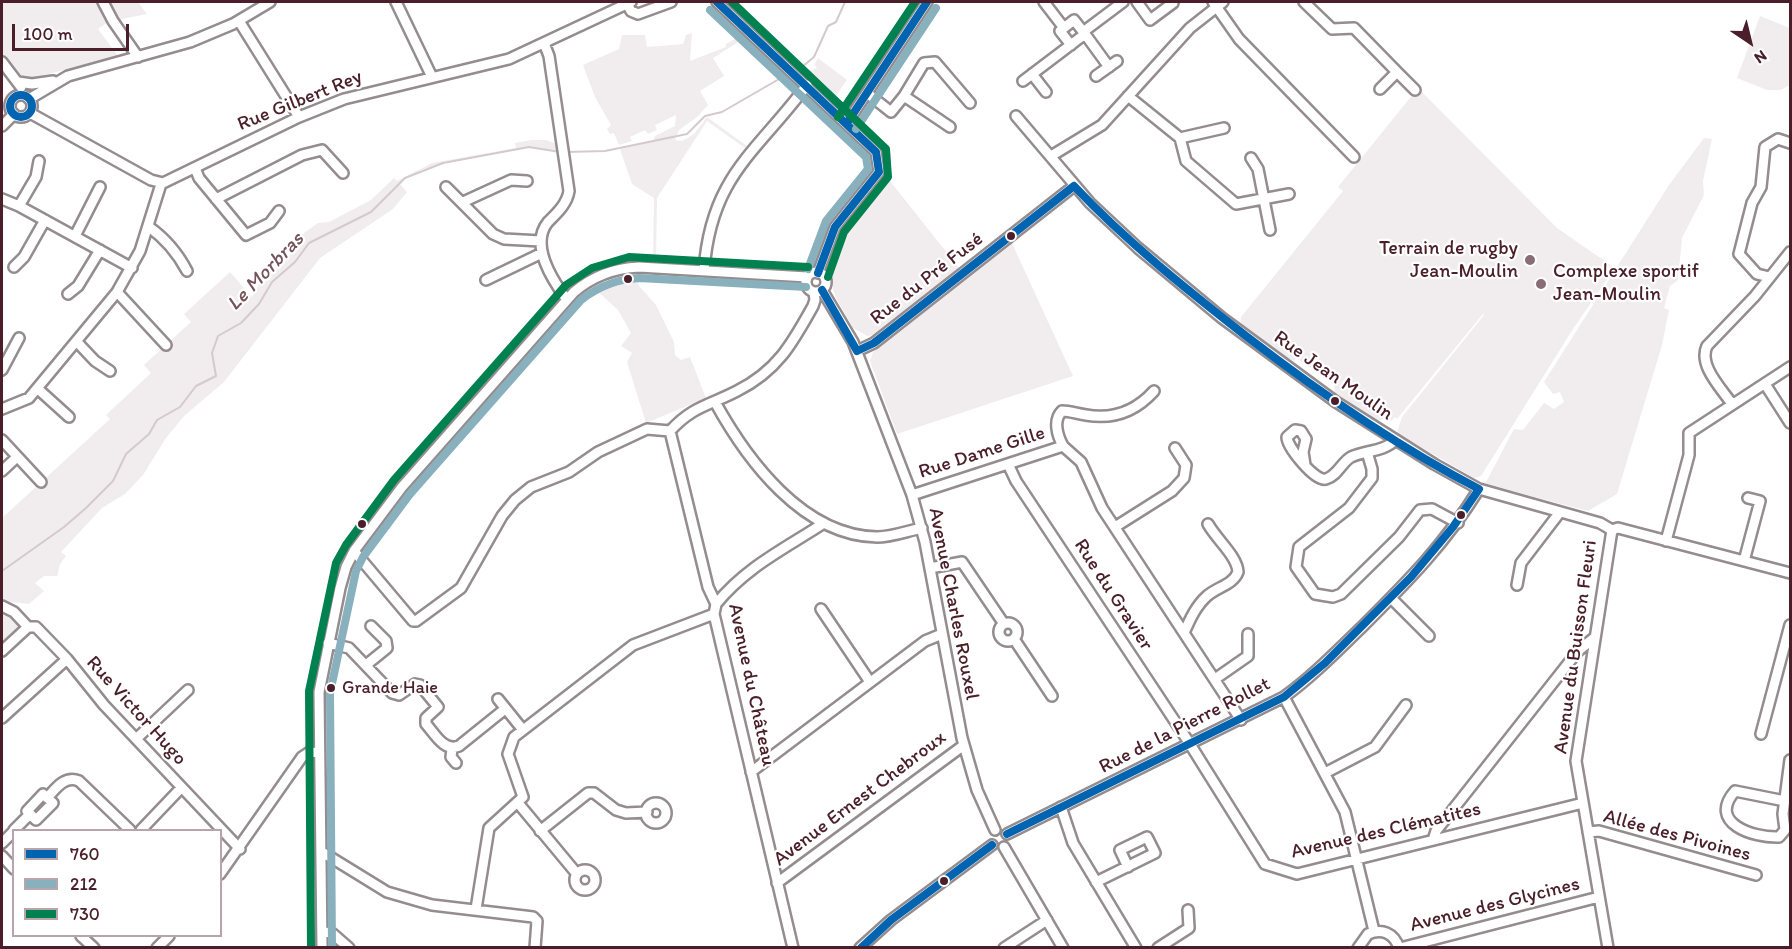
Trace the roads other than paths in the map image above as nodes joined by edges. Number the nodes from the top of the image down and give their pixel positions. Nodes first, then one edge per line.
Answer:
1 (103, 2) edge
2 (270, 2) edge
3 (396, 2) edge
4 (672, 2) edge
5 (717, 2) edge
6 (927, 2) edge
7 (1044, 2) edge
8 (1123, 2) edge
9 (1137, 2) edge
10 (1304, 2) edge
11 (629, 3) edge
12 (1173, 3) edge
13 (1217, 3) edge
14 (239, 21) junction
15 (1064, 27) junction
16 (1084, 33) junction
17 (544, 43) junction
18 (1071, 45) junction
19 (138, 57) junction
20 (2, 62) edge
21 (1397, 72) junction
22 (1032, 74) junction
23 (1096, 76) dead end
24 (432, 77) junction
25 (58, 80) junction
26 (18, 81) junction
27 (1023, 81) dead end
28 (807, 85) junction
29 (1380, 89) dead end
30 (1415, 90) dead end
31 (1046, 92) dead end
32 (867, 93) junction
33 (904, 96) junction
34 (1128, 96) junction
35 (26, 97) junction
36 (970, 103) dead end
37 (30, 113) junction
38 (14, 114) junction
39 (1016, 116) dead end
40 (299, 117) junction
41 (847, 123) junction
42 (2, 126) edge
43 (950, 127) dead end
44 (1224, 128) dead end
45 (1180, 138) junction
46 (1791, 143) edge
47 (1051, 156) junction
48 (1354, 157) dead end
49 (1251, 158) dead end
50 (39, 161) dead end
51 (195, 168) junction
52 (344, 173) dead end
53 (527, 181) dead end
54 (161, 184) junction
55 (1074, 186) junction
56 (100, 187) dead end
57 (446, 187) dead end
58 (1289, 194) dead end
59 (216, 199) junction
60 (1264, 199) junction
61 (2, 200) edge
62 (463, 202) junction
63 (19, 206) junction
64 (279, 211) dead end
65 (45, 220) junction
66 (149, 227) junction
67 (1270, 230) dead end
68 (75, 236) junction
69 (541, 242) junction
70 (100, 250) junction
71 (1791, 252) edge
72 (542, 253) junction
73 (14, 267) dead end
74 (132, 268) junction
75 (704, 270) junction
76 (187, 271) dead end
77 (818, 273) junction
78 (807, 277) junction
79 (1769, 277) junction
80 (486, 280) dead end
81 (818, 291) junction
82 (117, 292) junction
83 (68, 294) dead end
84 (567, 300) junction
85 (19, 338) dead end
86 (77, 342) junction
87 (166, 345) dead end
88 (857, 351) junction
89 (1791, 367) edge
90 (2, 370) edge
91 (110, 371) dead end
92 (1765, 384) junction
93 (38, 389) junction
94 (1154, 391) dead end
95 (715, 402) junction
96 (1732, 404) junction
97 (2, 409) edge
98 (69, 417) dead end
99 (1791, 423) edge
100 (670, 430) junction
101 (2, 440) edge
102 (1395, 440) junction
103 (1063, 446) junction
104 (1175, 448) dead end
105 (1367, 452) junction
106 (17, 457) junction
107 (1008, 464) junction
108 (1305, 465) dead end
109 (2, 471) edge
110 (41, 482) dead end
111 (1479, 489) junction
112 (912, 495) junction
113 (1748, 498) dead end
114 (1560, 512) junction
115 (824, 523) junction
116 (1458, 523) junction
117 (1208, 525) dead end
118 (1115, 527) junction
119 (922, 528) junction
120 (1612, 530) junction
121 (1666, 541) junction
122 (357, 553) junction
123 (1744, 561) junction
124 (930, 568) junction
125 (1791, 573) edge
126 (1517, 585) dead end
127 (1391, 598) junction
128 (2, 606) edge
129 (715, 609) junction
130 (821, 609) dead end
131 (1791, 625) edge
132 (371, 626) dead end
133 (28, 627) junction
134 (1184, 633) junction
135 (942, 634) junction
136 (1248, 634) dead end
137 (1429, 636) dead end
138 (1594, 638) junction
139 (328, 643) junction
140 (2, 651) edge
141 (67, 659) junction
142 (366, 665) junction
143 (1215, 679) junction
144 (870, 682) junction
145 (188, 690) dead end
146 (1052, 696) dead end
147 (1284, 697) junction
148 (498, 699) dead end
149 (1406, 705) dead end
150 (505, 709) junction
151 (2, 718) edge
152 (1241, 720) junction
153 (523, 730) junction
154 (1761, 734) dead end
155 (136, 739) junction
156 (964, 745) junction
157 (1190, 745) junction
158 (452, 749) junction
159 (318, 752) junction
160 (1791, 760) edge
161 (456, 763) dead end
162 (751, 772) junction
163 (1325, 773) junction
164 (182, 788) junction
165 (1785, 801) junction
166 (518, 803) junction
167 (1583, 803) junction
168 (1061, 807) junction
169 (646, 812) dead end
170 (16, 829) edge
171 (128, 829) edge
172 (143, 829) edge
173 (221, 829) edge
174 (222, 830) edge
175 (995, 830) junction
176 (540, 831) junction
177 (1588, 832) junction
178 (1007, 834) junction
179 (1433, 840) junction
180 (992, 845) junction
181 (1004, 847) junction
182 (240, 849) junction
183 (321, 852) junction
184 (1357, 859) junction
185 (1128, 867) dead end
186 (222, 872) edge
187 (577, 874) dead end
188 (1756, 875) dead end
189 (1096, 882) junction
190 (777, 883) junction
191 (1599, 897) junction
192 (476, 909) junction
193 (1188, 910) dead end
194 (1047, 920) junction
195 (322, 931) junction
196 (1374, 931) junction
197 (82, 937) edge
198 (168, 937) edge
199 (94, 948) edge
200 (157, 948) edge
201 (322, 948) edge
202 (348, 948) edge
203 (535, 948) edge
204 (793, 948) edge
205 (860, 948) edge
206 (1005, 948) edge
207 (1063, 948) edge
208 (1136, 948) edge
209 (1158, 948) edge
210 (1358, 948) edge
211 (1400, 948) edge
212 (1608, 948) edge

1 - 19 street
2 - 14 street
3 - 24 street
4 - 11 street
5 - 28 street
6 - 32 street
7 - 15 street
8 - 16 street
9 - 12 street
10 - 21 street
11 - 17 street, Rue Gilbert Rey
13 - 34 street
13 - 48 street
14 - 19 street
14 - 40 street
15 - 16 street
15 - 18 street
16 - 18 street
16 - 23 street
17 - 24 street, Rue Gilbert Rey
17 - 69 street
18 - 22 street
19 - 25 street
20 - 26 street
21 - 29 street
21 - 30 street
22 - 27 street
22 - 31 street
24 - 40 street, Rue Gilbert Rey
25 - 26 street
25 - 35 street
26 - 35 street
28 - 41 street
28 - 75 street
32 - 33 street
32 - 41 street
33 - 36 street
33 - 43 street
34 - 45 street
34 - 47 street
35 - 37 street
35 - 38 street
37 - 38 street
37 - 54 street
38 - 42 street
39 - 47 street, Rue Jean Moulin
40 - 51 street, Rue Gilbert Rey
41 - 77 street
44 - 45 street
45 - 60 street
46 - 79 street
47 - 55 street, Rue Jean Moulin
49 - 60 street
50 - 63 street
51 - 54 street, Rue Gilbert Rey
51 - 59 street
52 - 59 street
53 - 62 street
54 - 66 street
55 - 88 street, Rue du Pré Fusé
55 - 102 street, Rue Jean Moulin
56 - 68 street
57 - 62 street
58 - 60 street
59 - 64 street
60 - 67 street
61 - 63 street
62 - 69 street
63 - 65 street
65 - 68 street
65 - 73 street
66 - 74 street
66 - 76 street
68 - 70 street
69 - 72 street
70 - 74 street
70 - 83 street
71 - 79 street
72 - 80 street
72 - 84 street
74 - 82 street
75 - 78 street
75 - 84 street
77 - 78 street
77 - 81 street
78 - 81 street
79 - 96 street
81 - 88 street, Avenue Charles Rouxel
81 - 95 street
82 - 86 street
82 - 87 street
84 - 122 street
85 - 90 street
86 - 91 street
86 - 93 street
88 - 112 street, Avenue Charles Rouxel
89 - 92 street
92 - 96 street
92 - 99 street
93 - 97 street
93 - 98 street
94 - 103 street
95 - 100 street
95 - 115 street
96 - 121 street
100 - 122 street
100 - 129 street, Avenue du Château
101 - 106 street
102 - 105 street
102 - 111 street, Rue Jean Moulin
103 - 107 street, Rue Dame Gille
103 - 118 street
104 - 118 street
105 - 108 street
105 - 116 street
106 - 109 street
106 - 110 street
107 - 112 street, Rue Dame Gille
107 - 157 street, Rue du Gravier
111 - 114 street, Rue Jean Moulin
111 - 116 street, Rue de la Pierre Rollet
112 - 119 street, Avenue Charles Rouxel
113 - 123 street
114 - 120 street, Rue Jean Moulin
114 - 126 street
115 - 119 street
115 - 129 street
116 - 127 street, Rue de la Pierre Rollet
117 - 134 street
118 - 134 street
119 - 124 street, Avenue Charles Rouxel
120 - 121 street, Rue Jean Moulin
120 - 138 street, Avenue du Buisson Fleuri
121 - 123 street, Rue Jean Moulin
122 - 139 street
123 - 125 street, Rue Jean Moulin
124 - 135 street, Avenue Charles Rouxel
124 - 146 street
127 - 137 street
127 - 147 street, Rue de la Pierre Rollet
128 - 133 street
129 - 153 street
129 - 162 street, Avenue du Château
130 - 144 street
131 - 154 street
132 - 142 street
133 - 140 street
133 - 141 street
134 - 143 street
135 - 144 street
135 - 156 street, Avenue Charles Rouxel
136 - 143 street
138 - 167 street, Avenue du Buisson Fleuri
138 - 179 street
139 - 142 street
139 - 159 street
141 - 151 street, Rue Victor Hugo
141 - 155 street, Rue Victor Hugo
142 - 158 street
143 - 152 street
144 - 162 street
145 - 155 street
147 - 152 street, Rue de la Pierre Rollet
147 - 163 street
148 - 150 street
149 - 163 street
150 - 153 street
150 - 158 street
152 - 157 street, Rue de la Pierre Rollet
153 - 166 street
155 - 164 street, Rue Victor Hugo
156 - 175 street, Avenue Charles Rouxel
156 - 190 street, Avenue Ernest Chebroux
157 - 168 street, Rue de la Pierre Rollet
157 - 184 street, Avenue des Clématites
158 - 161 street
159 - 182 street
159 - 183 street
160 - 165 street
162 - 190 street, Avenue du Château
163 - 184 street
164 - 172 street
164 - 173 street, Rue Victor Hugo
165 - 165 street
166 - 176 street
166 - 192 street
167 - 177 street, Avenue du Buisson Fleuri
167 - 179 street, Avenue des Clématites
168 - 178 street, Rue de la Pierre Rollet
168 - 189 street
169 - 176 street
170 - 171 street
174 - 182 street, Rue Victor Hugo
175 - 178 street
175 - 180 street
176 - 187 street
177 - 188 street, Allée des Pivoines
177 - 191 street, Avenue du Buisson Fleuri
178 - 181 street
179 - 184 street, Avenue des Clématites
180 - 181 street
180 - 205 street
181 - 194 street
182 - 186 street
183 - 192 street
183 - 195 street
184 - 196 street
185 - 189 street
189 - 208 street
190 - 204 street, Avenue du Château
191 - 211 street, Avenue des Glycines
191 - 212 street, Avenue du Buisson Fleuri
192 - 203 street
193 - 209 street
194 - 206 street
194 - 207 street
195 - 201 street
195 - 202 street
196 - 210 street
196 - 211 street
197 - 199 street
198 - 200 street

